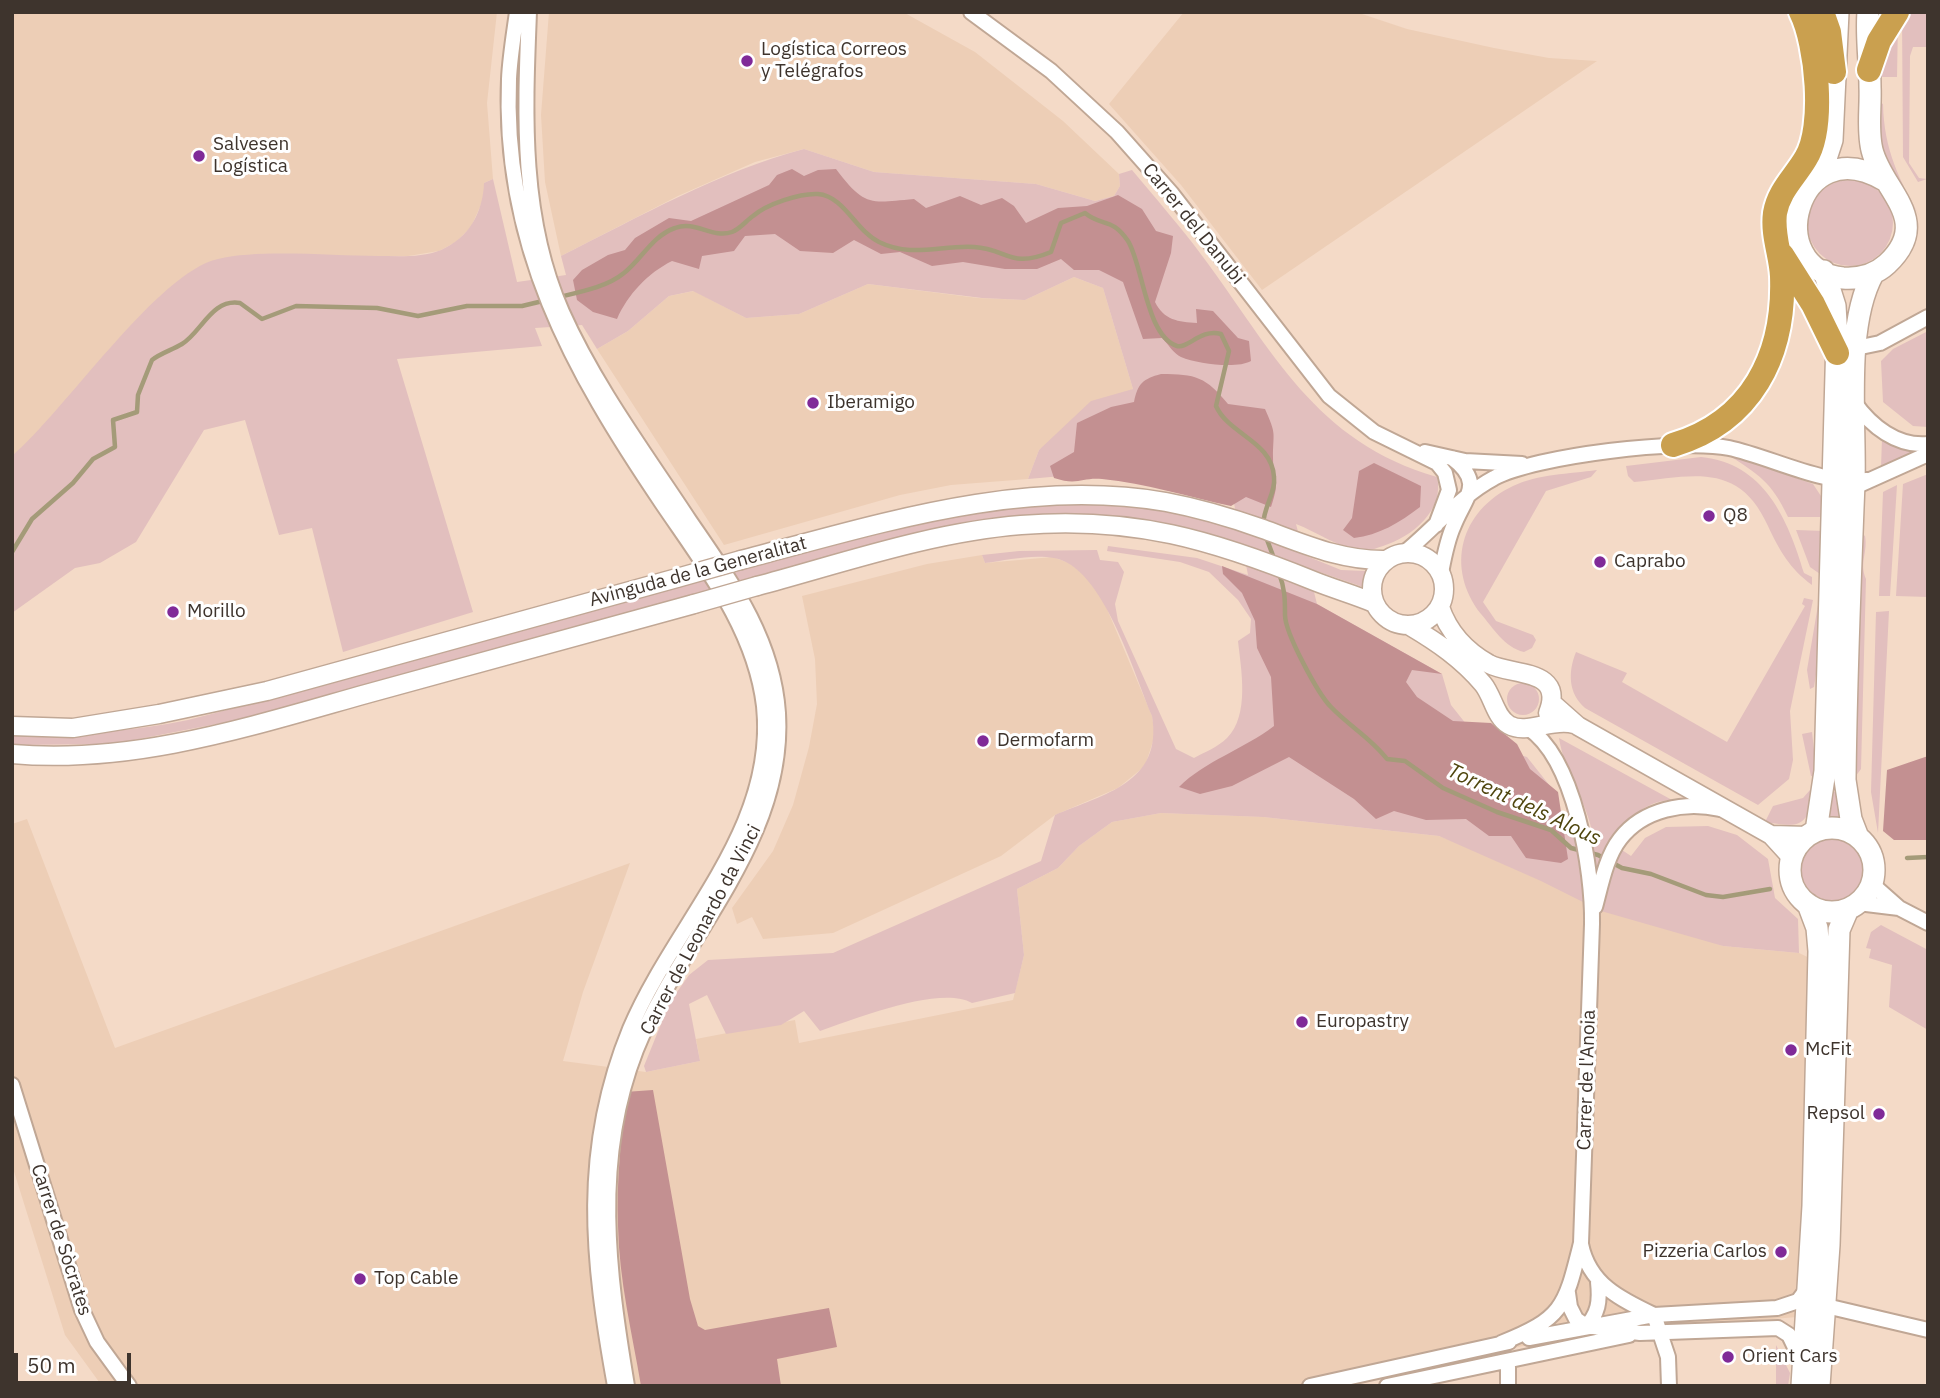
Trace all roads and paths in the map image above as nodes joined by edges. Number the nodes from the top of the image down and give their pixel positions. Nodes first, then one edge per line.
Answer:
1 (517, 12) edge
2 (529, 12) edge
3 (971, 12) edge
4 (1801, 12) edge
5 (1822, 12) edge
6 (1838, 12) edge
7 (1868, 12) edge
8 (1897, 12) edge
9 (1870, 70) junction
10 (1834, 72) junction
11 (1820, 177) junction
12 (1884, 180) junction
13 (1780, 251) junction
14 (1824, 271) junction
15 (1873, 274) junction
16 (544, 279) junction
17 (1928, 317) edge
18 (566, 332) junction
19 (1846, 350) junction
20 (1854, 401) junction
21 (1928, 444) edge
22 (1673, 445) junction
23 (1402, 446) junction
24 (1928, 454) edge
25 (1452, 458) junction
26 (1530, 465) junction
27 (1806, 469) junction
28 (1848, 487) junction
29 (1471, 495) junction
30 (1436, 525) junction
31 (1404, 553) junction
32 (1386, 560) junction
33 (1441, 573) junction
34 (1374, 603) junction
35 (1440, 607) junction
36 (1410, 626) junction
37 (1552, 703) junction
38 (12, 726) edge
39 (1534, 726) junction
40 (1578, 726) junction
41 (12, 754) edge
42 (1728, 811) junction
43 (1812, 834) junction
44 (1771, 835) junction
45 (1858, 837) junction
46 (1792, 858) junction
47 (1871, 884) junction
48 (1808, 904) junction
49 (1853, 906) junction
50 (1899, 908) junction
51 (1592, 918) junction
52 (1928, 923) edge
53 (12, 1086) edge
54 (1581, 1242) junction
55 (1598, 1282) junction
56 (1808, 1288) junction
57 (1569, 1293) junction
58 (1826, 1307) junction
59 (1654, 1315) junction
60 (1586, 1326) junction
61 (1928, 1330) edge
62 (1659, 1332) junction
63 (1640, 1333) junction
64 (1501, 1343) junction
65 (1533, 1355) junction
66 (1508, 1361) junction
67 (1350, 1382) edge
68 (1808, 1382) edge
69 (129, 1386) edge
70 (615, 1386) edge
71 (627, 1386) edge
72 (1310, 1386) edge
73 (1387, 1386) edge
74 (1508, 1386) edge
75 (1669, 1386) edge

1 - 16 street
2 - 16 street
3 - 23 street, Carrer del Danubi
4 - 13 highway
5 - 10 highway
6 - 10 main road
7 - 9 main road
8 - 9 highway
9 - 12 main road
10 - 11 main road
11 - 12 main road
11 - 14 main road
12 - 15 main road
13 - 19 highway
13 - 22 highway
14 - 15 main road
14 - 19 main road
15 - 19 main road
16 - 18 street, Carrer de Leonardo da Vinci
17 - 19 street
18 - 70 street, Carrer de Leonardo da Vinci
18 - 71 street, Carrer de Leonardo da Vinci
19 - 20 main road
19 - 28 main road
20 - 21 street
20 - 28 main road
22 - 26 street, Carrer del Danubi
22 - 27 street, Carrer del Danubi
23 - 25 street, Carrer del Danubi
23 - 30 street, Carrer del Danubi
24 - 28 street
25 - 26 street, Carrer del Danubi
25 - 29 street
26 - 29 street, Carrer del Danubi
27 - 28 street, Carrer del Danubi
27 - 28 street
28 - 43 main road
28 - 45 main road
29 - 30 street, Carrer del Danubi
29 - 33 street, Carrer del Danubi
30 - 31 street, Carrer del Danubi
31 - 32 street
31 - 33 street
32 - 34 street
32 - 38 street, Avinguda de la Generalitat, bridge
33 - 35 street
34 - 36 street
34 - 41 street, Avinguda de la Generalitat, bridge
35 - 36 street
35 - 37 street
36 - 39 street
37 - 39 street
37 - 40 street
39 - 40 street
39 - 51 street, Carrer de l'Anoia
40 - 42 street
42 - 44 street
42 - 51 street, Carrer de l'Anoia
43 - 44 street
43 - 45 main road
43 - 46 main road
44 - 46 street
45 - 47 main road
46 - 48 main road
47 - 49 main road
47 - 50 street
48 - 49 main road
48 - 56 main road
49 - 50 street
49 - 58 main road
50 - 52 street
51 - 54 street, Carrer de l'Anoia
53 - 69 street, Carrer de Sòcrates
54 - 55 street, Carrer de l'Anoia
54 - 57 street, Carrer de l'Anoia
55 - 59 street
55 - 60 street
56 - 59 street
56 - 68 main road
57 - 60 street
57 - 64 street
58 - 61 street
58 - 68 main road
59 - 60 street
59 - 62 street
60 - 63 street
60 - 64 street
60 - 65 street
62 - 63 street
62 - 68 street
62 - 75 street
63 - 65 street
64 - 67 street
65 - 66 street
66 - 73 street
66 - 74 street
67 - 72 street

